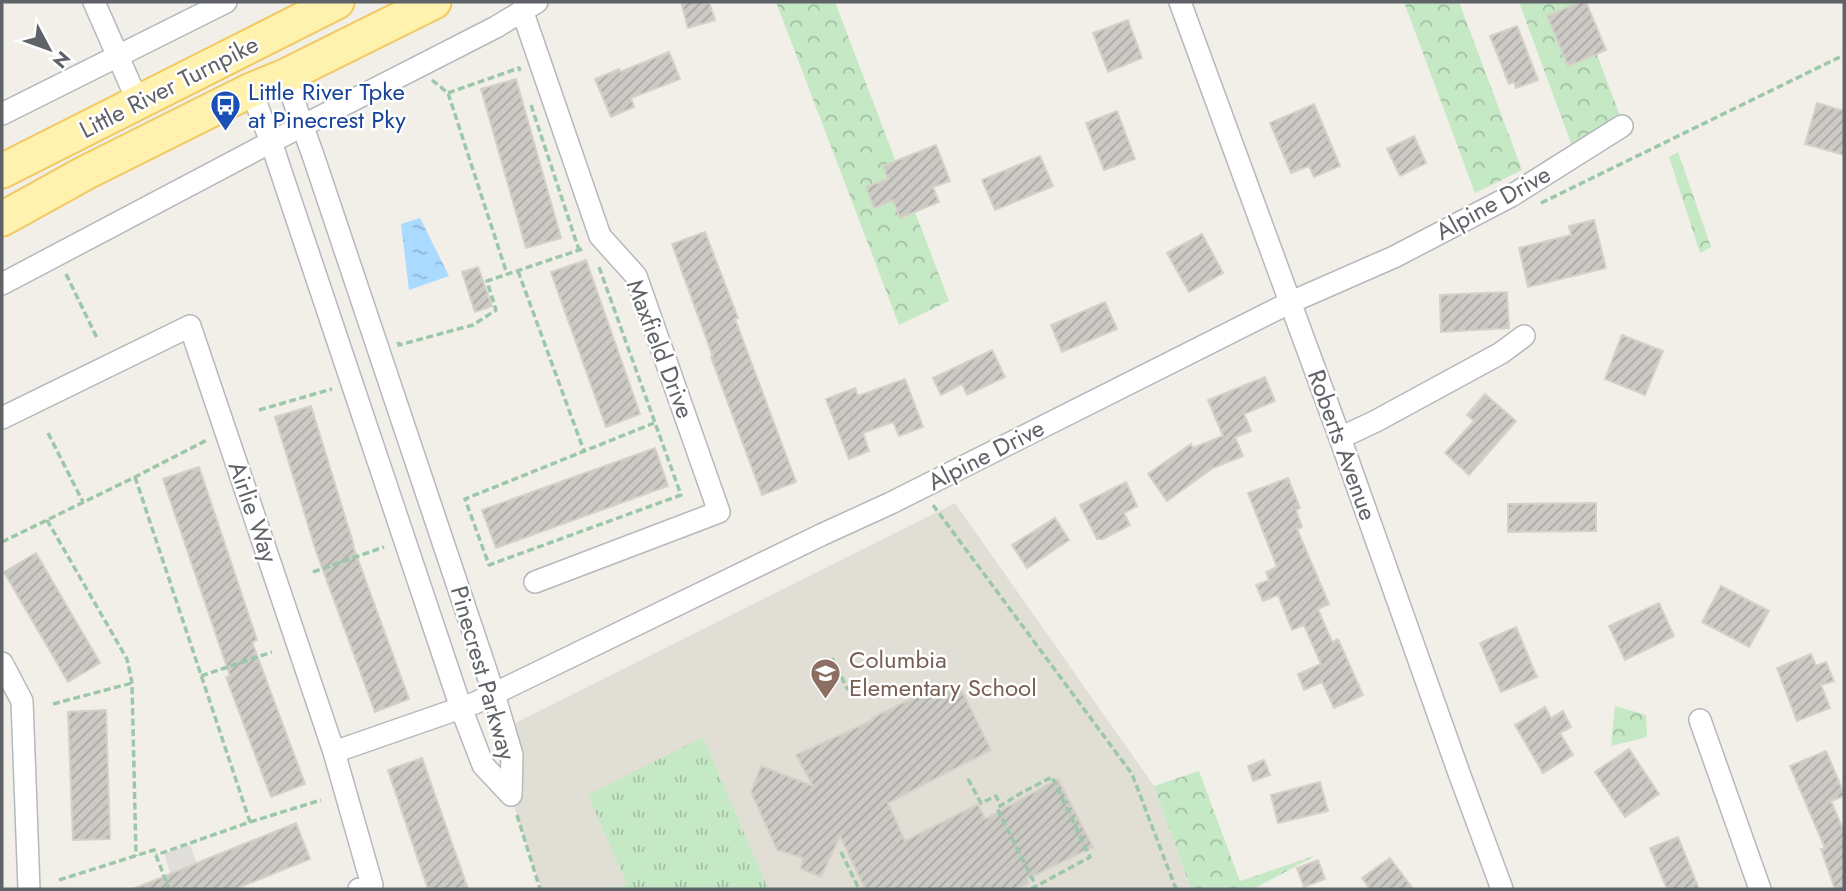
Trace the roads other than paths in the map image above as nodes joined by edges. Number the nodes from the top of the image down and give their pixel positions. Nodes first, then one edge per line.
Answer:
1 (94, 2) edge
2 (226, 2) edge
3 (337, 2) edge
4 (434, 2) edge
5 (1180, 2) edge
6 (529, 6) edge
7 (398, 10) edge
8 (117, 56) junction
9 (285, 76) junction
10 (251, 90) junction
11 (138, 102) junction
12 (2, 114) edge
13 (303, 126) junction
14 (1622, 126) dead end
15 (271, 142) junction
16 (2, 172) edge
17 (2, 219) edge
18 (2, 284) edge
19 (1289, 303) junction
20 (1524, 336) dead end
21 (2, 418) edge
22 (1340, 438) junction
23 (535, 582) dead end
24 (2, 663) edge
25 (494, 694) junction
26 (461, 708) junction
27 (1700, 720) dead end
28 (334, 752) junction
29 (29, 889) edge
30 (359, 889) edge
31 (1502, 889) edge
32 (1760, 889) edge

1 - 8 street
2 - 8 street
3 - 11 main road, Little River Turnpike
4 - 7 main road, Little River Turnpike
5 - 19 street, Roberts Avenue
6 - 13 street
6 - 23 street, Maxfield Drive
7 - 9 main road, Little River Turnpike
8 - 11 street
8 - 12 street
9 - 10 main road, Little River Turnpike
9 - 13 street, Pinecrest Parkway
10 - 15 street, Pinecrest Parkway
10 - 17 main road, Little River Turnpike
11 - 16 main road, Little River Turnpike
13 - 15 street
13 - 25 street, Pinecrest Parkway
14 - 19 street, Alpine Drive
15 - 18 street
15 - 26 street, Pinecrest Parkway
19 - 22 street, Roberts Avenue
19 - 25 street, Alpine Drive
20 - 22 street
21 - 28 street, Airlie Way
22 - 31 street, Roberts Avenue
24 - 29 street
25 - 26 street, Alpine Drive
25 - 26 street, Pinecrest Parkway
26 - 28 street, Alpine Drive
27 - 32 street
28 - 30 street, Airlie Way

